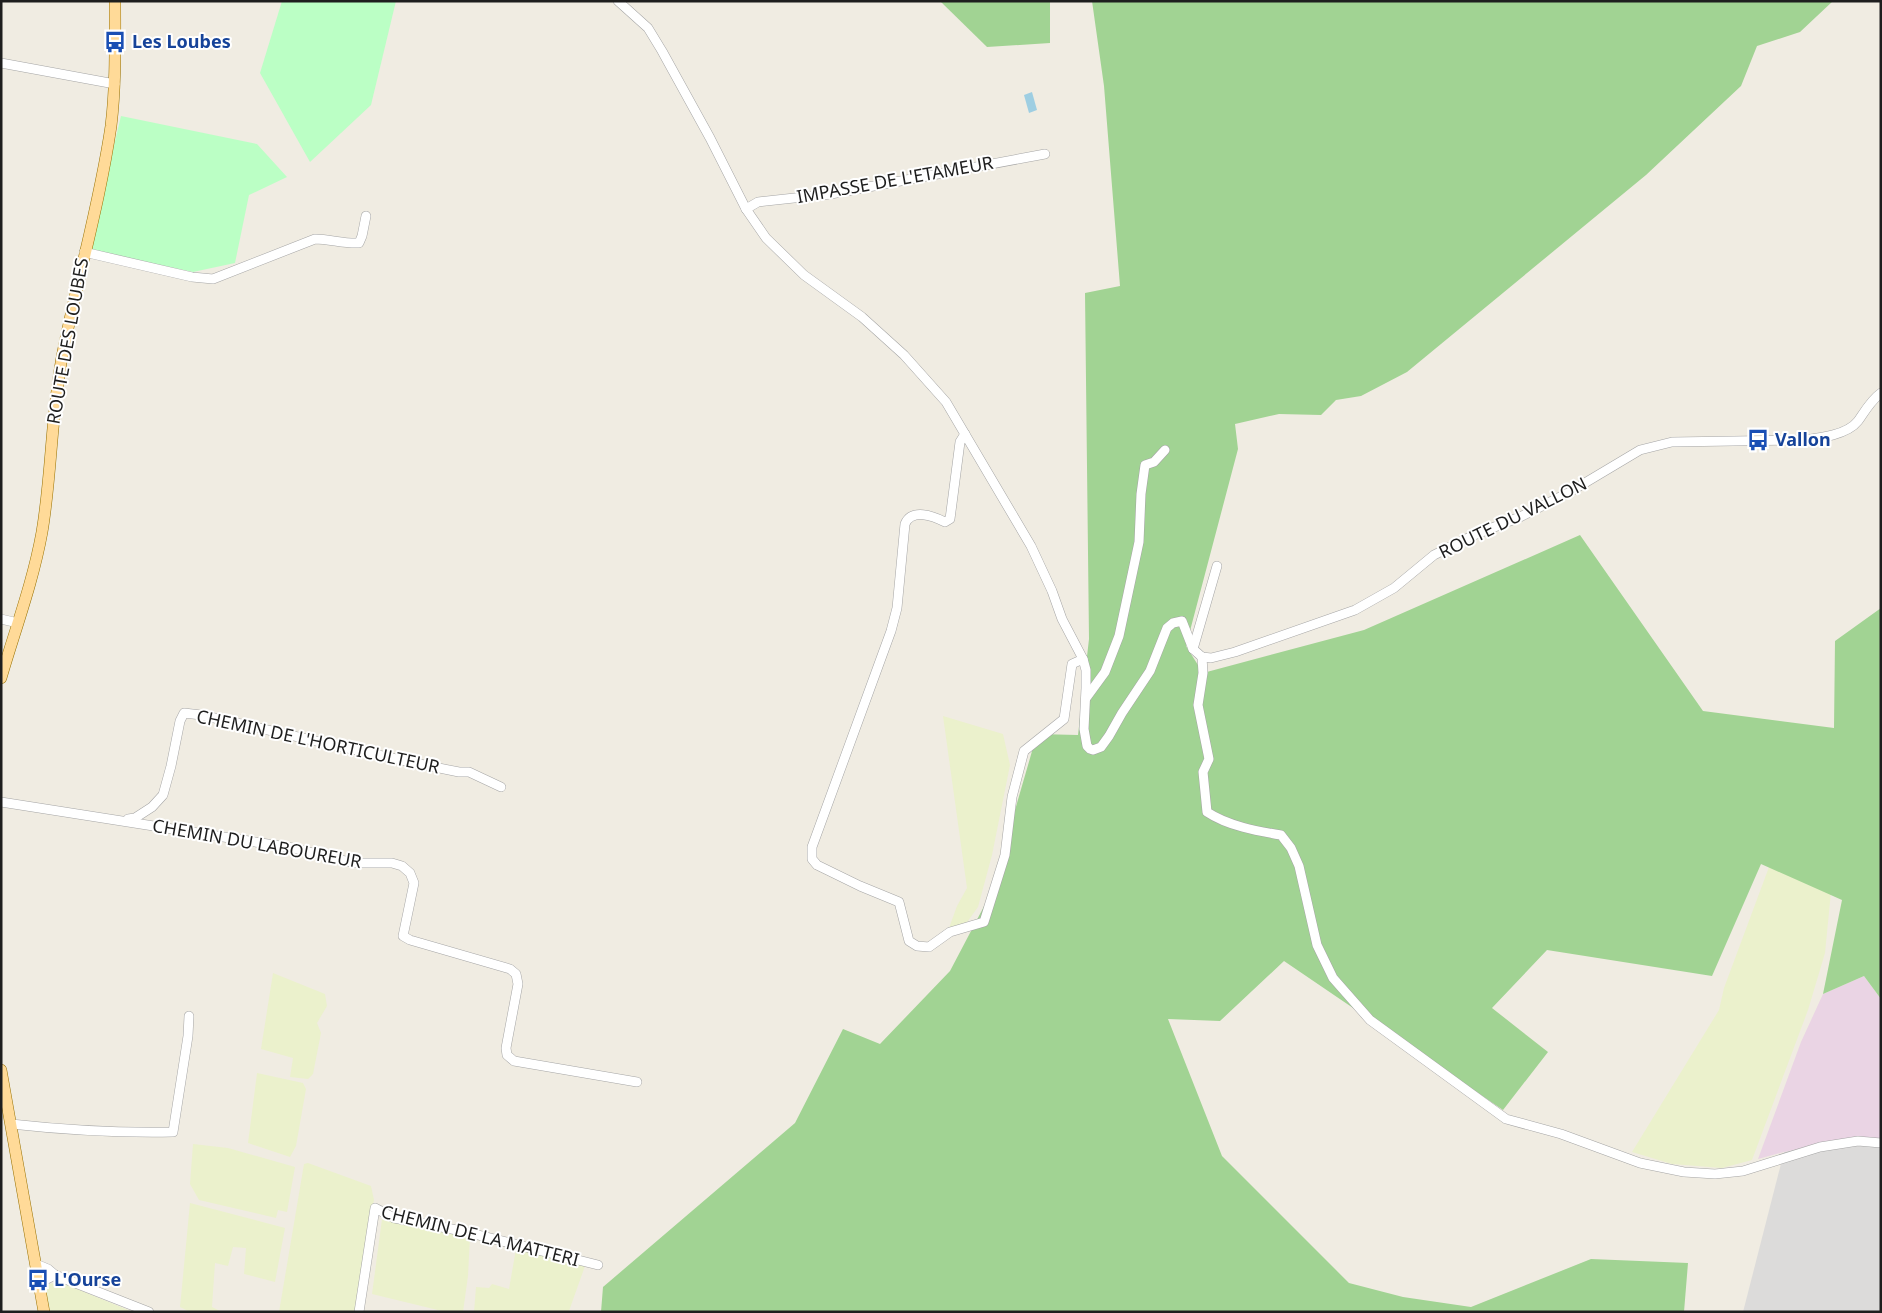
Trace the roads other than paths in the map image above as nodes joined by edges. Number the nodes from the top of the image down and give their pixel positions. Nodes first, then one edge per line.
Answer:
1 (115, 1) edge
2 (618, 1) edge
3 (1, 63) edge
4 (114, 84) junction
5 (1045, 154) dead end
6 (746, 210) junction
7 (366, 216) dead end
8 (84, 252) junction
9 (1881, 393) edge
10 (965, 434) junction
11 (1165, 450) dead end
12 (1217, 566) dead end
13 (1, 619) edge
14 (18, 623) junction
15 (1193, 649) junction
16 (1202, 657) junction
17 (1083, 659) junction
18 (1, 678) edge
19 (1085, 698) junction
20 (500, 787) dead end
21 (1, 802) edge
22 (115, 820) junction
23 (189, 1016) dead end
24 (1, 1070) edge
25 (637, 1082) dead end
26 (11, 1124) junction
27 (1881, 1143) edge
28 (36, 1264) junction
29 (598, 1265) dead end
30 (55, 1275) junction
31 (39, 1283) junction
32 (44, 1312) edge
33 (149, 1312) edge
34 (359, 1312) edge

1 - 4 main road, ROUTE DES LOUBES
2 - 6 street
3 - 4 street
4 - 8 main road, ROUTE DES LOUBES
5 - 6 street, IMPASSE DE L'ETAMEUR
6 - 10 street
7 - 8 street
8 - 14 main road, ROUTE DES LOUBES
9 - 16 street, ROUTE DU VALLON
10 - 17 street
10 - 17 street
11 - 19 street
12 - 15 street
13 - 14 street
14 - 18 main road, ROUTE DES LOUBES
15 - 16 street
15 - 19 street
16 - 27 street
17 - 19 street
20 - 22 street, CHEMIN DE L'HORTICULTEUR
21 - 22 street, CHEMIN DU LABOUREUR
22 - 25 street, CHEMIN DU LABOUREUR
23 - 26 street
24 - 26 main road
26 - 28 main road
28 - 30 street
28 - 31 main road
29 - 34 street, CHEMIN DE LA MATTERI
30 - 31 street
30 - 33 street
31 - 32 main road

